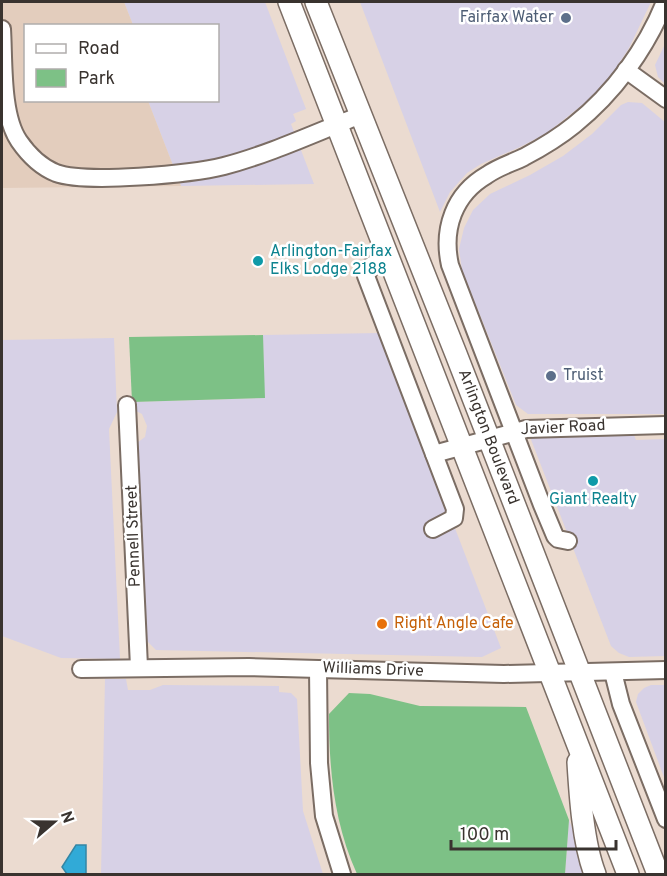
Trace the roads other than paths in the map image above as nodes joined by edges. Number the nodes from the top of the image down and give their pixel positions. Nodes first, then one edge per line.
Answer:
1 (289, 2) edge
2 (316, 2) edge
3 (665, 2) edge
4 (2, 29) edge
5 (626, 70) junction
6 (666, 99) edge
7 (361, 115) junction
8 (338, 124) junction
9 (389, 256) junction
10 (127, 405) dead end
11 (666, 425) edge
12 (514, 430) junction
13 (489, 438) junction
14 (463, 446) junction
15 (434, 454) junction
16 (433, 528) dead end
17 (568, 541) dead end
18 (139, 667) junction
19 (81, 669) dead end
20 (318, 669) junction
21 (666, 670) edge
22 (613, 672) junction
23 (550, 674) junction
24 (580, 674) junction
25 (576, 740) junction
26 (666, 819) edge
27 (342, 874) edge
28 (595, 874) edge
29 (628, 874) edge
30 (658, 874) edge

1 - 8 main road, Arlington Boulevard
2 - 7 main road, Arlington Boulevard
3 - 5 street
4 - 8 street
5 - 6 street
5 - 12 street
7 - 8 street
7 - 13 main road, Arlington Boulevard
8 - 9 main road, Arlington Boulevard
9 - 14 main road, Arlington Boulevard
9 - 15 street
10 - 18 street, Pennell Street
11 - 12 street, Javier Road
12 - 13 street, Javier Road
12 - 17 street
13 - 14 street, Javier Road
13 - 24 main road, Arlington Boulevard
14 - 15 street, Javier Road
14 - 23 main road, Arlington Boulevard
15 - 16 street
18 - 19 street, Williams Drive
18 - 20 street, Williams Drive
20 - 23 street, Williams Drive
20 - 27 street
21 - 22 street, Williams Drive
22 - 24 street, Williams Drive
22 - 26 street
23 - 24 street, Williams Drive
23 - 25 main road, Arlington Boulevard
24 - 30 main road, Arlington Boulevard
25 - 28 main road
25 - 29 main road, Arlington Boulevard

